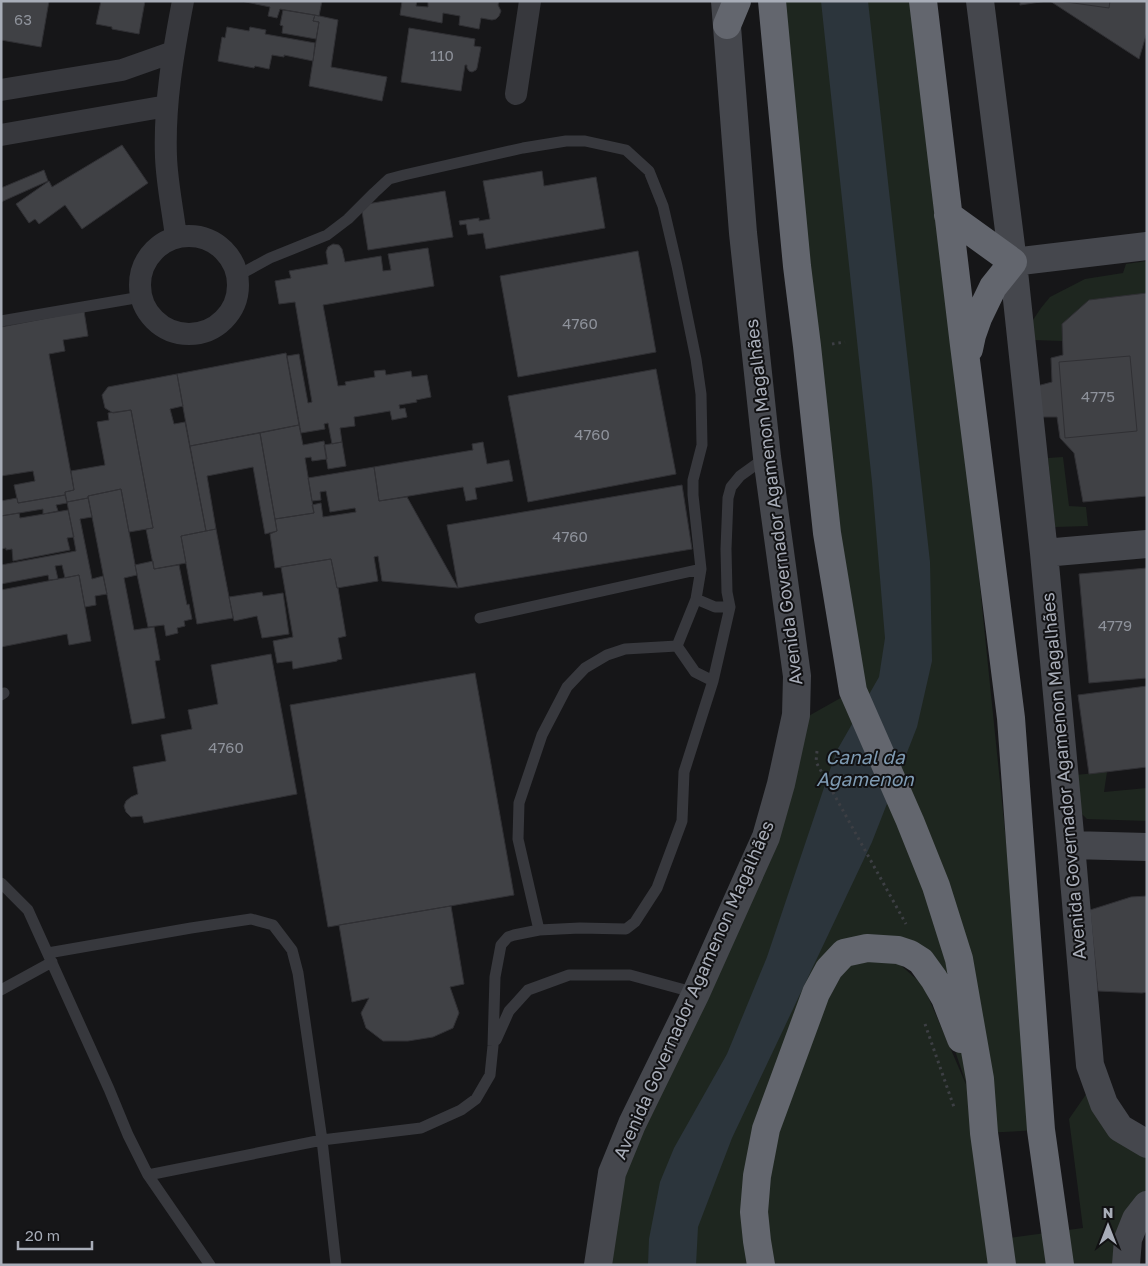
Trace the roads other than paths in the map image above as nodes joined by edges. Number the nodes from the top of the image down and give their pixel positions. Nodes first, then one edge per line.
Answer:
1 (183, 1) edge
2 (530, 1) edge
3 (772, 1) edge
4 (923, 1) edge
5 (980, 1) edge
6 (730, 9) edge
7 (173, 52) junction
8 (1, 90) edge
9 (516, 94) dead end
10 (167, 106) junction
11 (1, 135) edge
12 (948, 214) junction
13 (176, 237) junction
14 (1147, 246) edge
15 (1013, 262) junction
16 (237, 276) junction
17 (141, 298) junction
18 (1, 321) edge
19 (966, 360) junction
20 (767, 457) junction
21 (1147, 544) edge
22 (1044, 553) junction
23 (701, 570) junction
24 (696, 599) junction
25 (730, 607) junction
26 (480, 618) dead end
27 (677, 646) junction
28 (713, 681) junction
29 (1071, 845) junction
30 (1147, 847) edge
31 (1, 882) edge
32 (539, 930) junction
33 (50, 957) junction
34 (1, 990) edge
35 (696, 993) junction
36 (493, 1046) junction
37 (981, 1092) junction
38 (322, 1140) junction
39 (1147, 1144) edge
40 (148, 1175) junction
41 (1147, 1205) edge
42 (210, 1265) edge
43 (336, 1265) edge
44 (598, 1265) edge
45 (761, 1265) edge
46 (1002, 1265) edge
47 (1060, 1265) edge
48 (1126, 1265) edge

1 - 7 street
2 - 9 street
3 - 37 highway
4 - 12 highway
5 - 15 main road, Avenida Governador Agamenon Magalhães
6 - 20 main road, Avenida Governador Agamenon Magalhães
7 - 8 street
7 - 10 street
10 - 11 street
10 - 13 street
12 - 15 highway
12 - 19 highway
13 - 16 street
13 - 17 street
14 - 15 main road
15 - 19 highway
15 - 22 main road, Avenida Governador Agamenon Magalhães
16 - 17 street
16 - 23 lane
17 - 18 lane
19 - 47 highway
20 - 25 lane
20 - 35 main road, Avenida Governador Agamenon Magalhães
21 - 22 main road
22 - 29 main road, Avenida Governador Agamenon Magalhães
23 - 24 lane
23 - 26 lane
24 - 25 lane
24 - 27 lane
25 - 28 lane
27 - 28 lane
27 - 32 lane
28 - 32 lane
29 - 30 main road
29 - 39 main road, Avenida Governador Agamenon Magalhães
31 - 33 lane
32 - 36 lane
33 - 34 lane
33 - 38 lane
33 - 40 lane
35 - 36 lane
35 - 44 main road, Avenida Governador Agamenon Magalhães
36 - 38 lane
37 - 45 highway
37 - 46 highway
38 - 40 lane
38 - 43 lane
40 - 42 lane
41 - 48 main road

